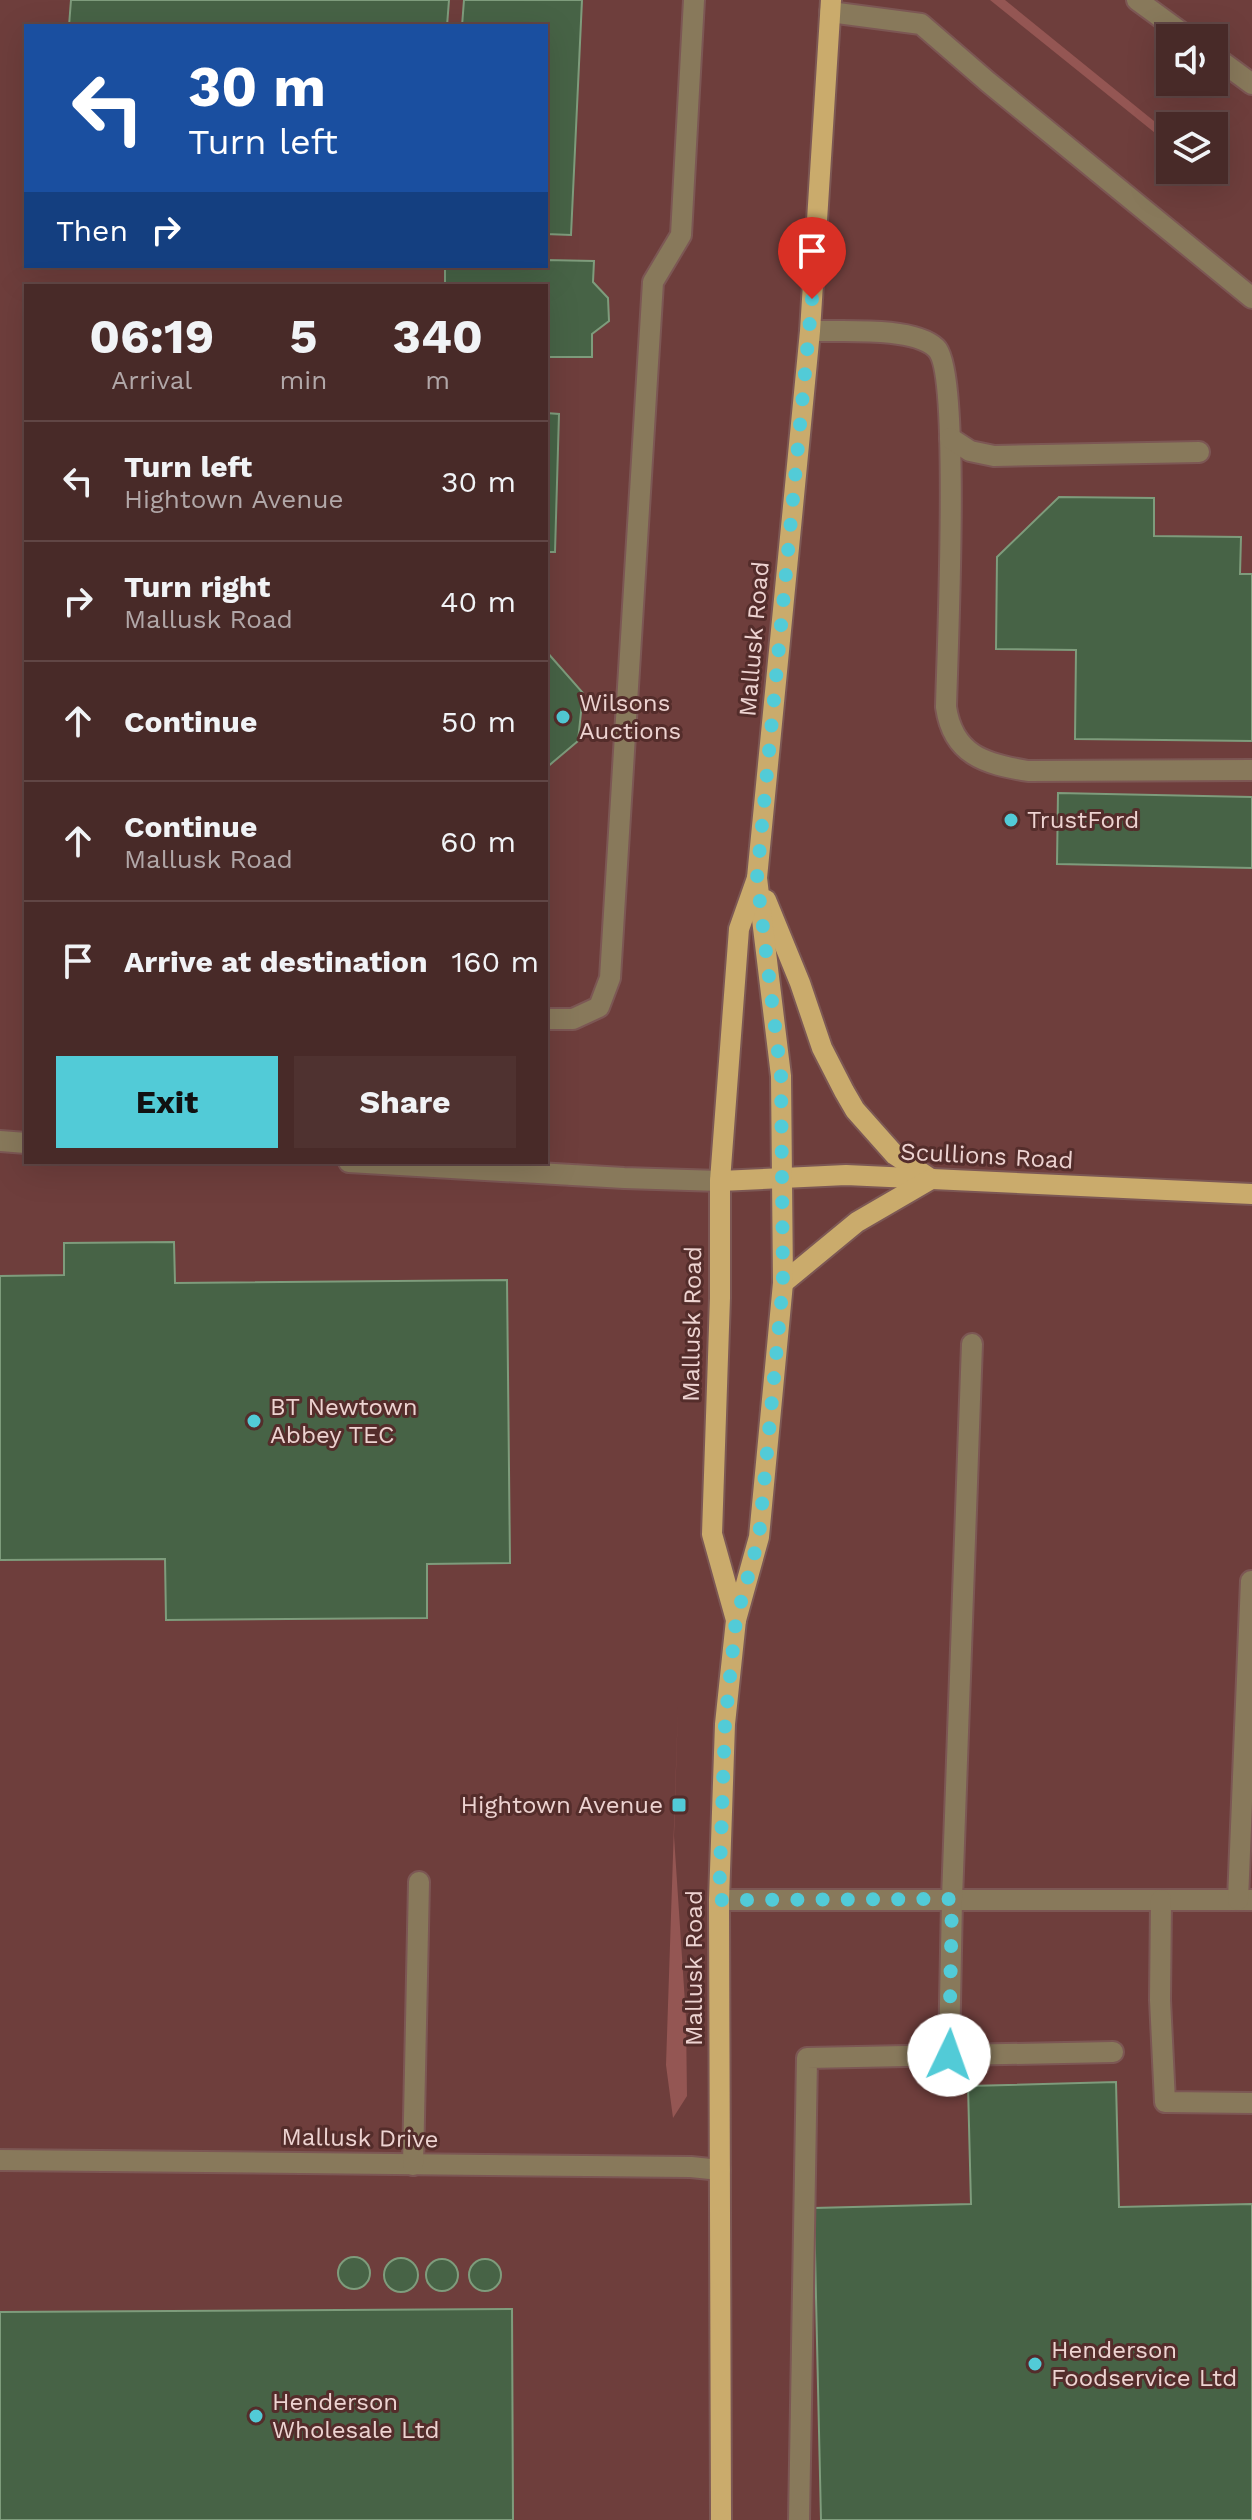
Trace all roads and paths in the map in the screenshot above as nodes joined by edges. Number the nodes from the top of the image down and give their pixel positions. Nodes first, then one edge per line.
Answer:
1 (694, 0) edge
2 (1137, 0) edge
3 (830, 6) edge
4 (1170, 24) edge
5 (1228, 66) edge
6 (1252, 84) edge
7 (1252, 298) edge
8 (810, 331) junction
9 (950, 438) junction
10 (1199, 452) dead end
11 (1252, 770) edge
12 (757, 878) junction
13 (548, 1019) edge
14 (0, 1141) edge
15 (24, 1143) edge
16 (383, 1164) edge
17 (782, 1178) junction
18 (931, 1179) junction
19 (720, 1181) junction
20 (1252, 1194) edge
21 (783, 1283) junction
22 (972, 1344) dead end
23 (1251, 1581) edge
24 (736, 1620) junction
25 (419, 1882) dead end
26 (952, 1899) junction
27 (719, 1900) junction
28 (1161, 1900) junction
29 (1245, 1900) edge
30 (1113, 2052) dead end
31 (949, 2055) junction
32 (1252, 2103) edge
33 (0, 2160) edge
34 (413, 2165) junction
35 (720, 2170) junction
36 (721, 2520) edge
37 (799, 2520) edge

1 - 13 street
2 - 4 street
3 - 7 street
3 - 8 main road, Mallusk Road
5 - 6 street
8 - 9 street
8 - 12 main road, Mallusk Road
9 - 10 street
9 - 11 street
12 - 17 main road, Mallusk Road
12 - 18 main road
12 - 19 main road, Mallusk Road
14 - 15 street
16 - 19 street
17 - 18 main road, Scullions Road
17 - 19 main road, Scullions Road
17 - 21 main road, Mallusk Road
18 - 20 main road, Scullions Road
18 - 21 main road
19 - 24 main road, Mallusk Road
21 - 24 main road, Mallusk Road
22 - 26 street
23 - 29 street
24 - 27 main road, Mallusk Road
25 - 34 street
26 - 27 street
26 - 28 street
26 - 31 street
27 - 35 main road, Mallusk Road
28 - 29 street
28 - 32 street
30 - 31 street
31 - 37 street
33 - 34 street, Mallusk Drive
34 - 35 street, Mallusk Drive
35 - 36 main road, Mallusk Road

